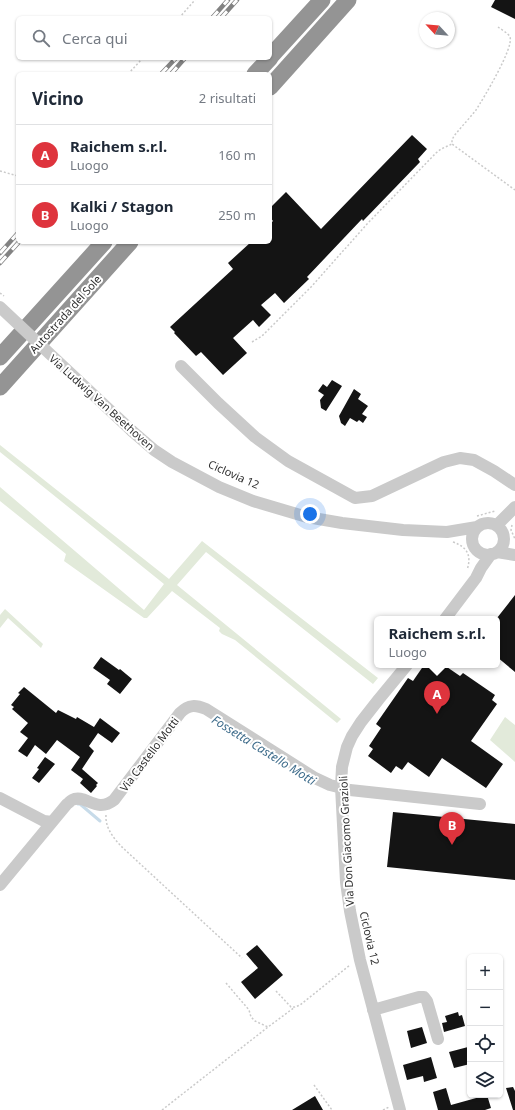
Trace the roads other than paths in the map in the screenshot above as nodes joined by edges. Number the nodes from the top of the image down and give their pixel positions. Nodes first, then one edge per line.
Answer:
1 (322, 0) edge
2 (348, 0) edge
3 (272, 56) edge
4 (268, 60) edge
5 (257, 72) edge
6 (272, 85) edge
7 (102, 244) edge
8 (128, 244) edge
9 (0, 307) edge
10 (0, 357) edge
11 (180, 366) dead end
12 (0, 387) edge
13 (515, 485) edge
14 (511, 511) edge
15 (475, 523) junction
16 (498, 525) junction
17 (445, 532) junction
18 (510, 538) edge
19 (475, 547) junction
20 (515, 548) edge
21 (494, 553) junction
22 (515, 555) edge
23 (469, 587) junction
24 (447, 616) edge
25 (404, 668) edge
26 (341, 787) junction
27 (0, 798) edge
28 (480, 804) dead end
29 (52, 822) junction
30 (0, 885) edge
31 (373, 1010) junction
32 (438, 1038) dead end
33 (400, 1110) edge

1 - 3 highway
2 - 6 highway
4 - 5 highway
7 - 10 highway, Autostrada del Sole
8 - 12 highway, Autostrada del Sole
9 - 17 street, Via Ludwig Van Beethoven, bridge
11 - 13 street
14 - 16 street
15 - 16 street, Via Ludwig Van Beethoven
15 - 17 street, Via Ludwig Van Beethoven
15 - 19 street
16 - 18 street
17 - 19 street, Via Ludwig Van Beethoven
18 - 20 street
18 - 21 street
19 - 21 street, Via Ludwig Van Beethoven
19 - 23 street
21 - 22 street, Via Ludwig Van Beethoven
21 - 23 street
23 - 24 street
25 - 26 street, Via Don Giacomo Grazioli
26 - 28 street, Via Castello Motti
26 - 29 street, Via Castello Motti
26 - 31 street, Via Don Giacomo Grazioli
27 - 29 street
29 - 30 street
31 - 32 street
31 - 33 street, Via Don Giacomo Grazioli

